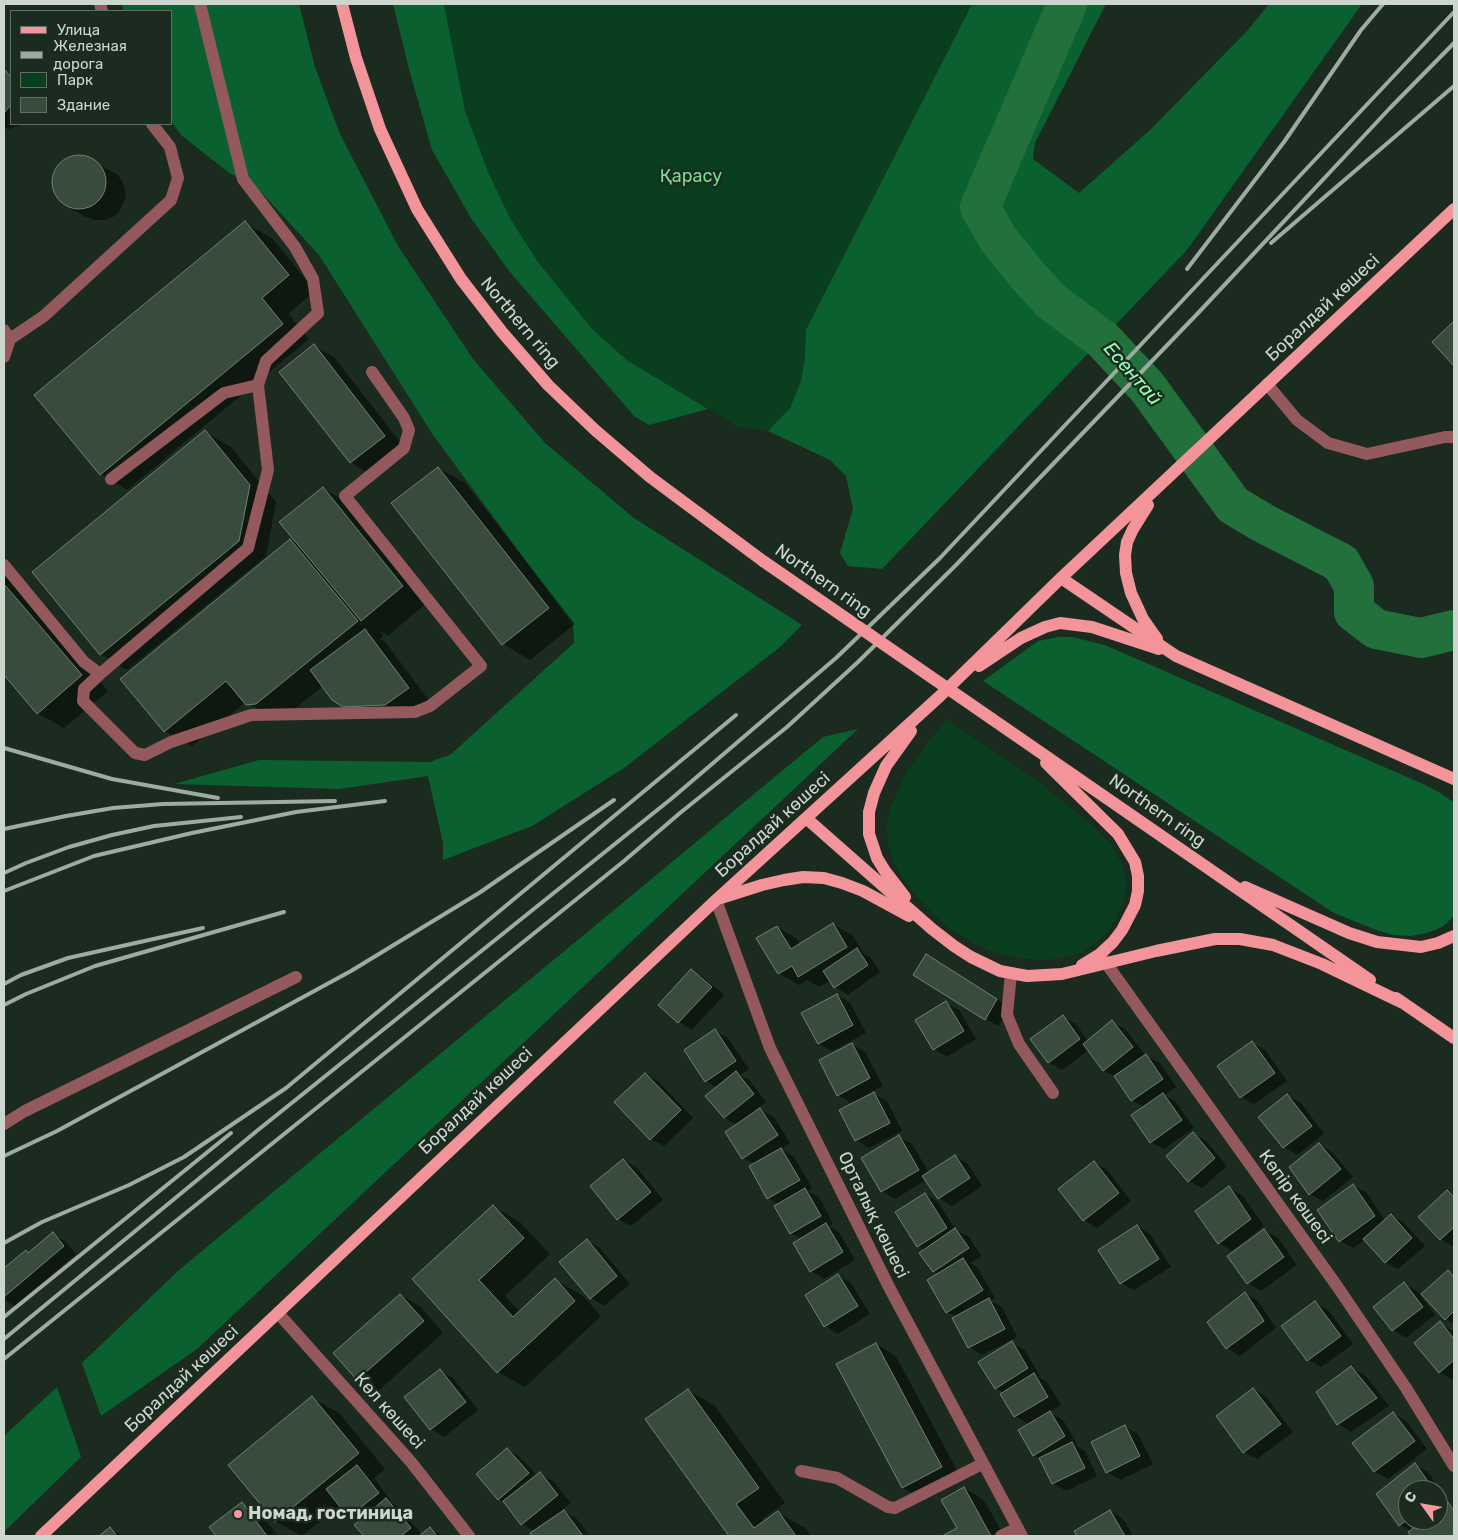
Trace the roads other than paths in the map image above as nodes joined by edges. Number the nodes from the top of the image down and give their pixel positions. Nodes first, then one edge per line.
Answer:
1 (200, 4) edge
2 (342, 4) edge
3 (153, 125) edge
4 (1454, 209) edge
5 (7, 335) edge
6 (4, 357) edge
7 (372, 372) dead end
8 (1268, 384) junction
9 (258, 385) junction
10 (1454, 437) edge
11 (111, 479) dead end
12 (1166, 480) junction
13 (4, 565) edge
14 (1062, 578) junction
15 (1176, 656) junction
16 (100, 674) junction
17 (956, 680) junction
18 (940, 696) junction
19 (1016, 735) junction
20 (1429, 768) junction
21 (1454, 779) edge
22 (1454, 788) edge
23 (806, 818) junction
24 (1217, 875) junction
25 (716, 900) junction
26 (932, 929) junction
27 (1454, 936) edge
28 (1103, 959) junction
29 (1010, 973) junction
30 (296, 977) dead end
31 (1403, 1003) junction
32 (1454, 1038) edge
33 (1053, 1093) dead end
34 (4, 1124) edge
35 (278, 1313) junction
36 (982, 1464) junction
37 (1454, 1466) edge
38 (801, 1471) dead end
39 (1020, 1532) edge
40 (41, 1536) edge
41 (469, 1536) edge
42 (1001, 1536) edge

1 - 9 street
2 - 19 main road, Northern ring, bridge
3 - 5 street
4 - 8 main road, Боралдай көшесі
5 - 6 street
7 - 16 street
8 - 10 street
8 - 12 main road, Боралдай көшесі
9 - 11 street
9 - 16 street
12 - 14 main road
12 - 15 main road
13 - 16 street
14 - 15 main road
14 - 17 main road
15 - 17 main road
15 - 20 main road
17 - 18 main road
18 - 23 main road, Боралдай көшесі
18 - 26 main road
19 - 24 main road, Northern ring
19 - 28 main road
20 - 21 main road
20 - 22 main road
23 - 25 main road, Боралдай көшесі
23 - 26 main road
24 - 27 main road
24 - 31 main road, Northern ring
25 - 26 main road
25 - 35 main road, Боралдай көшесі
25 - 36 street, Орталық көшесі
26 - 29 main road
28 - 29 main road
28 - 31 main road
28 - 37 street, Көпір көшесі
29 - 33 street
30 - 34 street
31 - 32 main road, Northern ring
35 - 40 main road, Боралдай көшесі
35 - 41 street, Көл көшесі
36 - 38 street
36 - 39 street, Орталық көшесі
39 - 42 street

